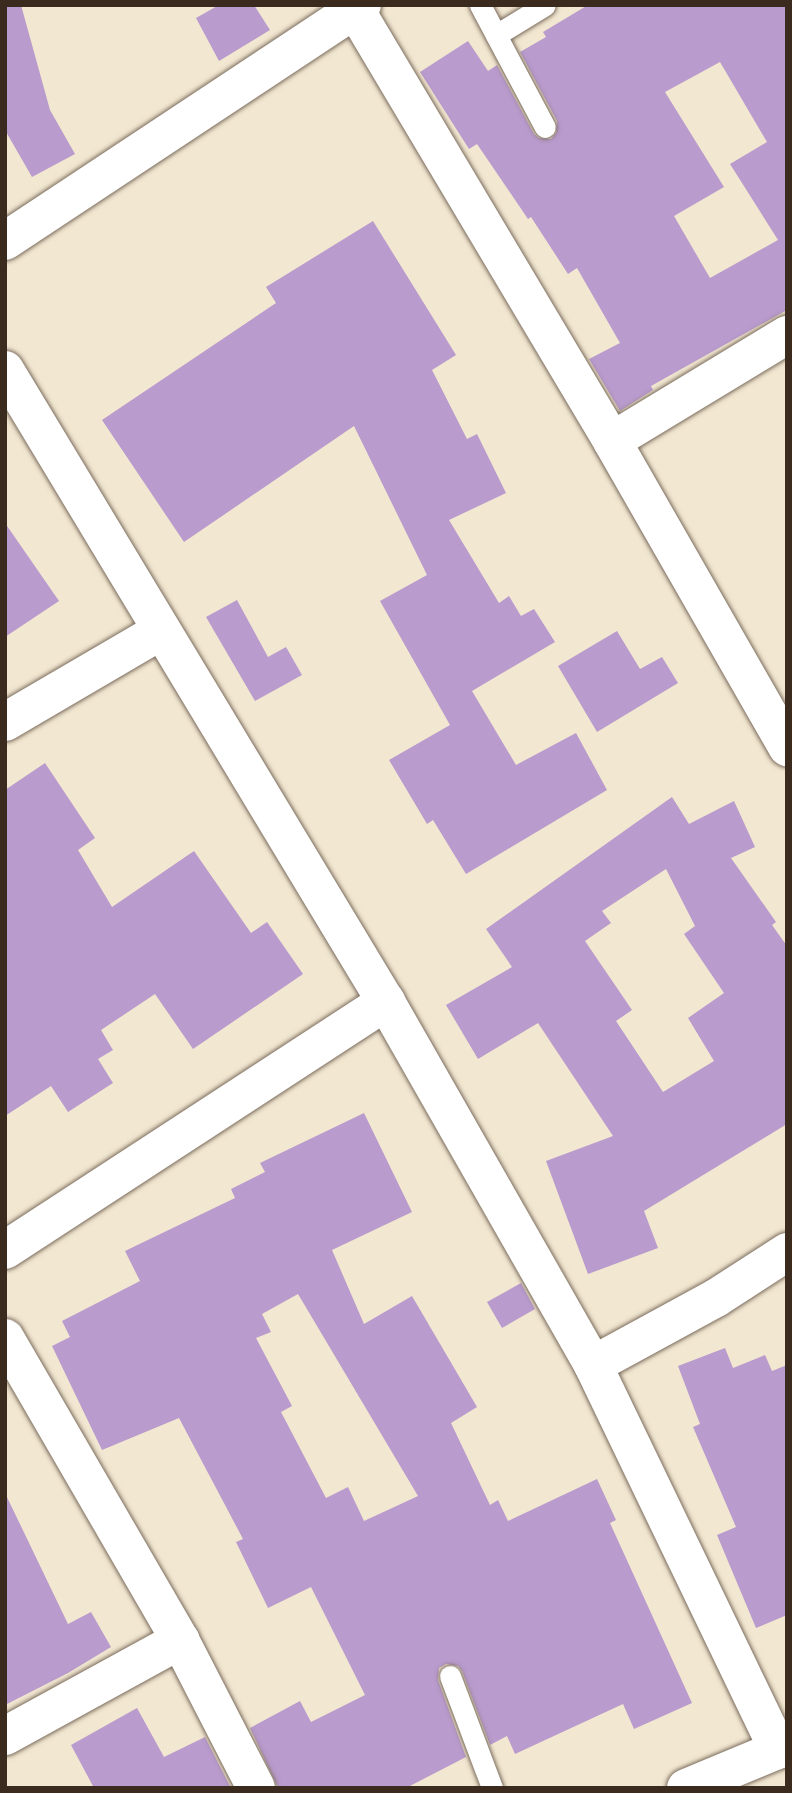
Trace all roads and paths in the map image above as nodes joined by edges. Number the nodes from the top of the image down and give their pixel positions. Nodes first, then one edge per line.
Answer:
1 (480, 5) edge
2 (545, 5) edge
3 (359, 8) edge
4 (496, 35) junction
5 (545, 127) dead end
6 (5, 240) edge
7 (787, 335) edge
8 (5, 370) edge
9 (612, 441) junction
10 (161, 631) junction
11 (5, 722) edge
12 (787, 747) edge
13 (386, 1002) junction
14 (5, 1250) edge
15 (787, 1252) edge
16 (5, 1338) edge
17 (593, 1365) junction
18 (180, 1640) junction
19 (450, 1676) dead end
20 (5, 1736) edge
21 (782, 1748) edge
22 (256, 1788) edge
23 (492, 1788) edge
24 (686, 1788) edge

1 - 4 lane
2 - 4 lane
3 - 6 street
3 - 9 street
4 - 5 lane
7 - 9 street
8 - 10 street
9 - 12 street
10 - 11 street
10 - 13 street
13 - 14 street
13 - 17 street
15 - 17 street
16 - 18 street
17 - 21 street
18 - 20 street
18 - 22 street
19 - 23 lane
21 - 24 street

